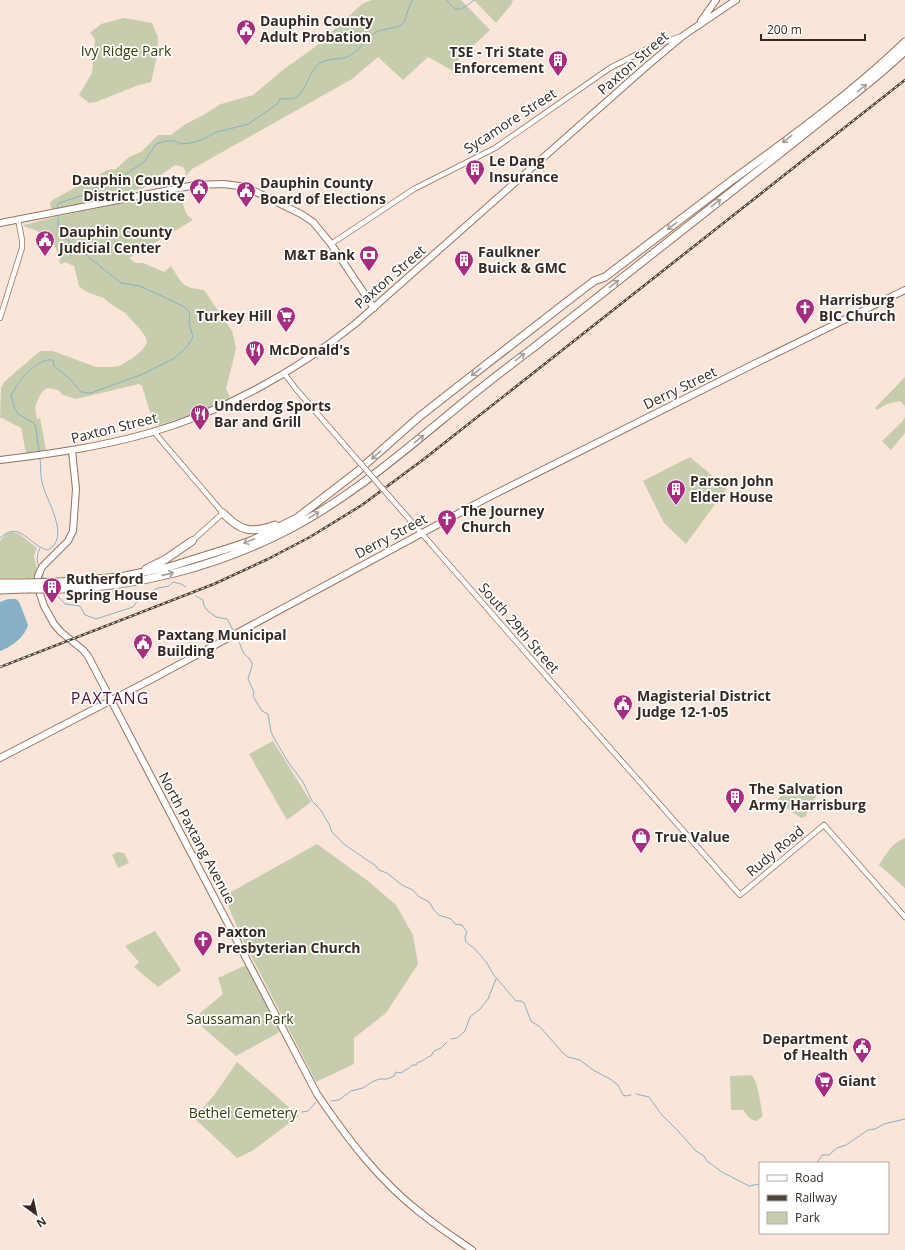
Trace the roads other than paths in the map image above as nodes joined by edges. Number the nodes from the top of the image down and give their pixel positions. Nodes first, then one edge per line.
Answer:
1 (716, 0) edge
2 (736, 0) edge
3 (699, 24) junction
4 (684, 35) junction
5 (905, 42) edge
6 (905, 51) edge
7 (18, 219) junction
8 (0, 223) edge
9 (331, 244) junction
10 (905, 290) edge
11 (374, 308) junction
12 (0, 318) edge
13 (284, 373) junction
14 (154, 432) junction
15 (72, 451) junction
16 (0, 460) edge
17 (308, 511) junction
18 (223, 513) junction
19 (421, 534) junction
20 (192, 541) joint
21 (120, 577) junction
22 (0, 583) edge
23 (60, 585) junction
24 (26, 586) junction
25 (0, 590) edge
26 (111, 700) junction
27 (0, 758) edge
28 (740, 895) joint
29 (905, 917) edge
30 (472, 1250) edge

1 - 3 main road
2 - 3 main road, Paxton Street
3 - 4 main road, Paxton Street
4 - 9 street, Sycamore Street
4 - 11 main road, Paxton Street
5 -> 17 highway
23 -> 6 highway
7 - 8 main road
7 - 9 main road
7 - 12 street
9 - 11 main road
10 - 19 main road, Derry Street
11 - 13 main road, Paxton Street
13 - 14 main road, Paxton Street
13 - 19 street, South 29th Street, bridge
14 - 15 main road, Paxton Street
14 - 18 street
15 - 16 main road, Paxton Street
15 - 26 main road, North Paxtang Avenue
17 - 18 highway
17 -> 21 highway
18 - 20 street
19 - 26 main road, Derry Street
19 - 28 street, South 29th Street
20 - 21 highway
21 - 23 highway
22 - 24 highway
23 - 24 highway, bridge
24 - 25 highway
26 - 27 main road, Derry Street
26 - 30 main road, North Paxtang Avenue
28 - 29 street, Rudy Road

